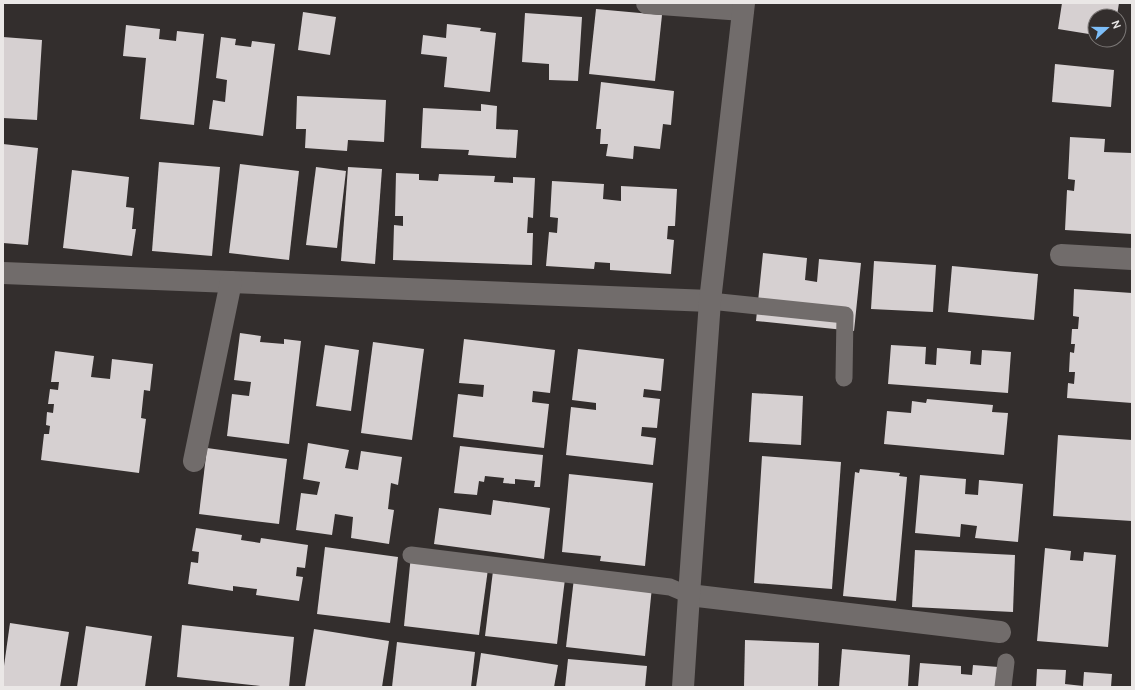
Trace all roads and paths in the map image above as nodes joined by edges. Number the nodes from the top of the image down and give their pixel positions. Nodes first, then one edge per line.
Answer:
1 (647, 3) edge
2 (743, 7) edge
3 (1061, 255) dead end
4 (1132, 259) edge
5 (3, 273) edge
6 (231, 282) junction
7 (710, 301) junction
8 (844, 378) dead end
9 (194, 461) dead end
10 (412, 555) dead end
11 (688, 596) junction
12 (1000, 632) dead end
13 (1006, 662) dead end
14 (683, 687) edge
15 (1003, 687) edge

1 - 2 street
2 - 7 street
3 - 4 street
5 - 6 street
6 - 7 street
6 - 9 street
7 - 8 lane
7 - 11 street
10 - 11 lane
11 - 12 street
11 - 14 street
13 - 15 lane

